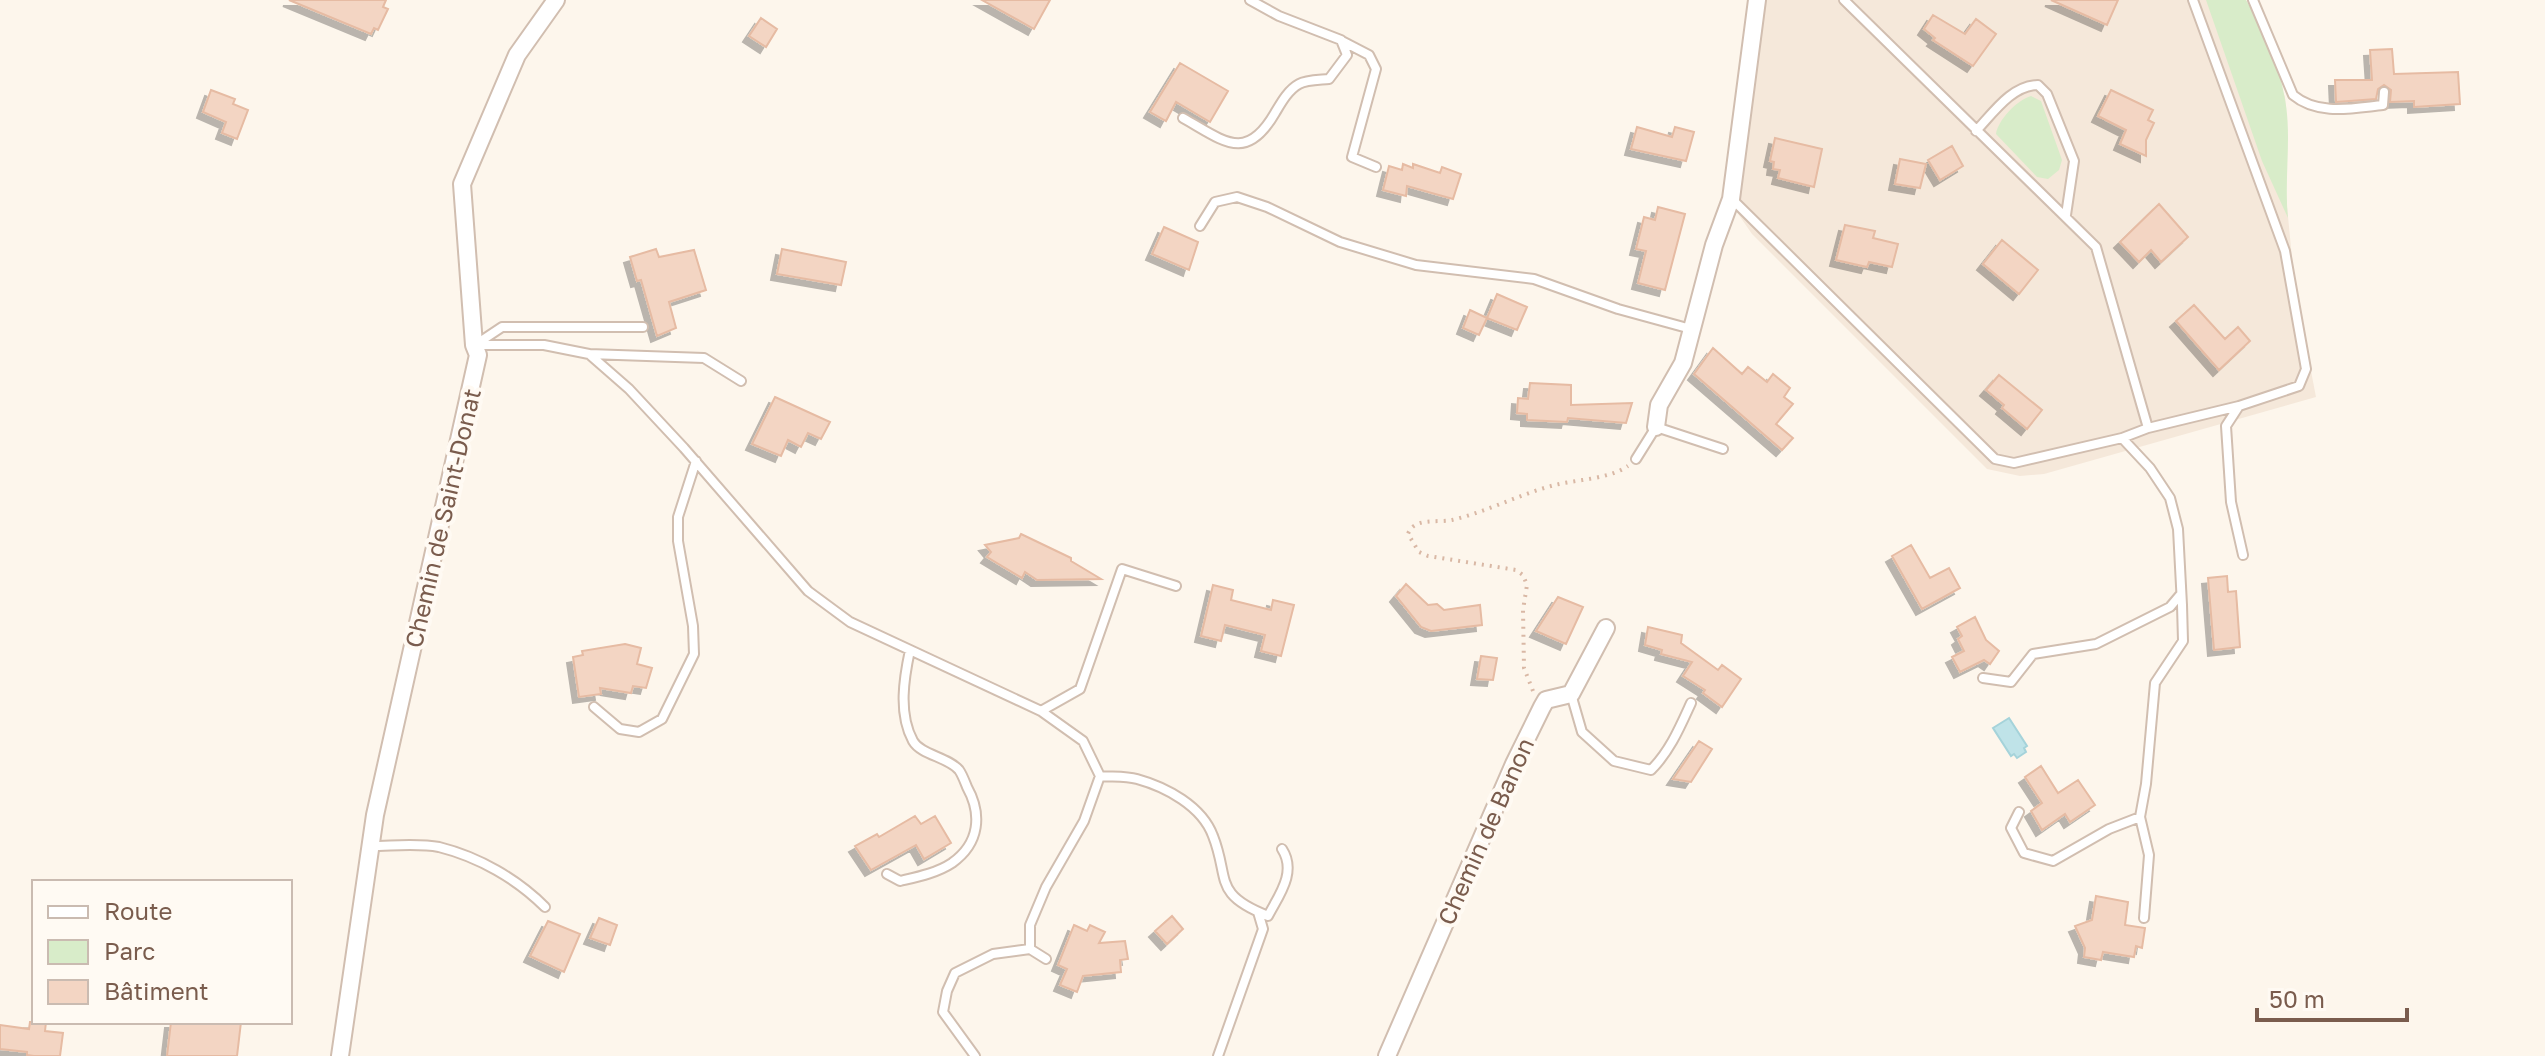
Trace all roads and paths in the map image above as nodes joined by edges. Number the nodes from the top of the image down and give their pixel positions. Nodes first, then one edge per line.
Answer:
1 (556, 0) edge
2 (1250, 0) edge
3 (1757, 0) edge
4 (1844, 0) edge
5 (2193, 0) edge
6 (2253, 0) edge
7 (1341, 40) junction
8 (2384, 92) dead end
9 (1183, 118) dead end
10 (1976, 131) junction
11 (1376, 167) dead end
12 (1731, 199) junction
13 (2066, 215) junction
14 (1200, 226) dead end
15 (643, 327) dead end
16 (1693, 329) junction
17 (474, 345) junction
18 (589, 354) junction
19 (741, 381) dead end
20 (2239, 406) junction
21 (1656, 427) junction
22 (2148, 428) junction
23 (2122, 438) junction
24 (1723, 449) dead end
25 (1636, 459) joint
26 (696, 461) junction
27 (2243, 555) dead end
28 (1176, 586) dead end
29 (2182, 594) junction
30 (1606, 628) dead end
31 (910, 650) junction
32 (1983, 678) dead end
33 (1571, 694) junction
34 (1691, 703) dead end
35 (594, 707) dead end
36 (1542, 707) junction
37 (1041, 711) junction
38 (1100, 776) junction
39 (2019, 812) dead end
40 (2140, 817) junction
41 (371, 846) junction
42 (1282, 849) dead end
43 (887, 874) dead end
44 (545, 907) dead end
45 (1258, 912) junction
46 (2144, 918) dead end
47 (1030, 949) junction
48 (1046, 959) dead end
49 (340, 1056) edge
50 (975, 1056) edge
51 (1218, 1056) edge
52 (1387, 1056) edge

1 - 17 street, Chemin de Saint-Donat
2 - 7 lane
3 - 12 street
4 - 10 lane
5 - 20 lane
6 - 8 lane
7 - 9 lane
7 - 11 lane
10 - 13 lane
10 - 13 lane
12 - 16 street
12 - 23 lane
13 - 22 lane
14 - 16 lane
15 - 17 lane
16 - 21 street
17 - 18 lane
17 - 41 street, Chemin de Saint-Donat
18 - 19 lane
18 - 26 lane
20 - 22 lane
20 - 27 lane
21 - 24 lane
21 - 25 lane
22 - 23 lane
23 - 29 lane
25 - 36 path
26 - 31 lane
26 - 35 lane
28 - 37 lane
29 - 32 lane
29 - 40 lane
30 - 33 street
31 - 37 lane
31 - 43 lane
33 - 34 lane
33 - 36 street, Chemin de Banon
36 - 52 street, Chemin de Banon
37 - 38 lane
38 - 45 lane
38 - 47 lane
39 - 40 lane
40 - 46 lane
41 - 44 lane
41 - 49 street, Chemin de Saint-Donat
42 - 45 lane
45 - 51 lane
47 - 48 lane
47 - 50 lane

